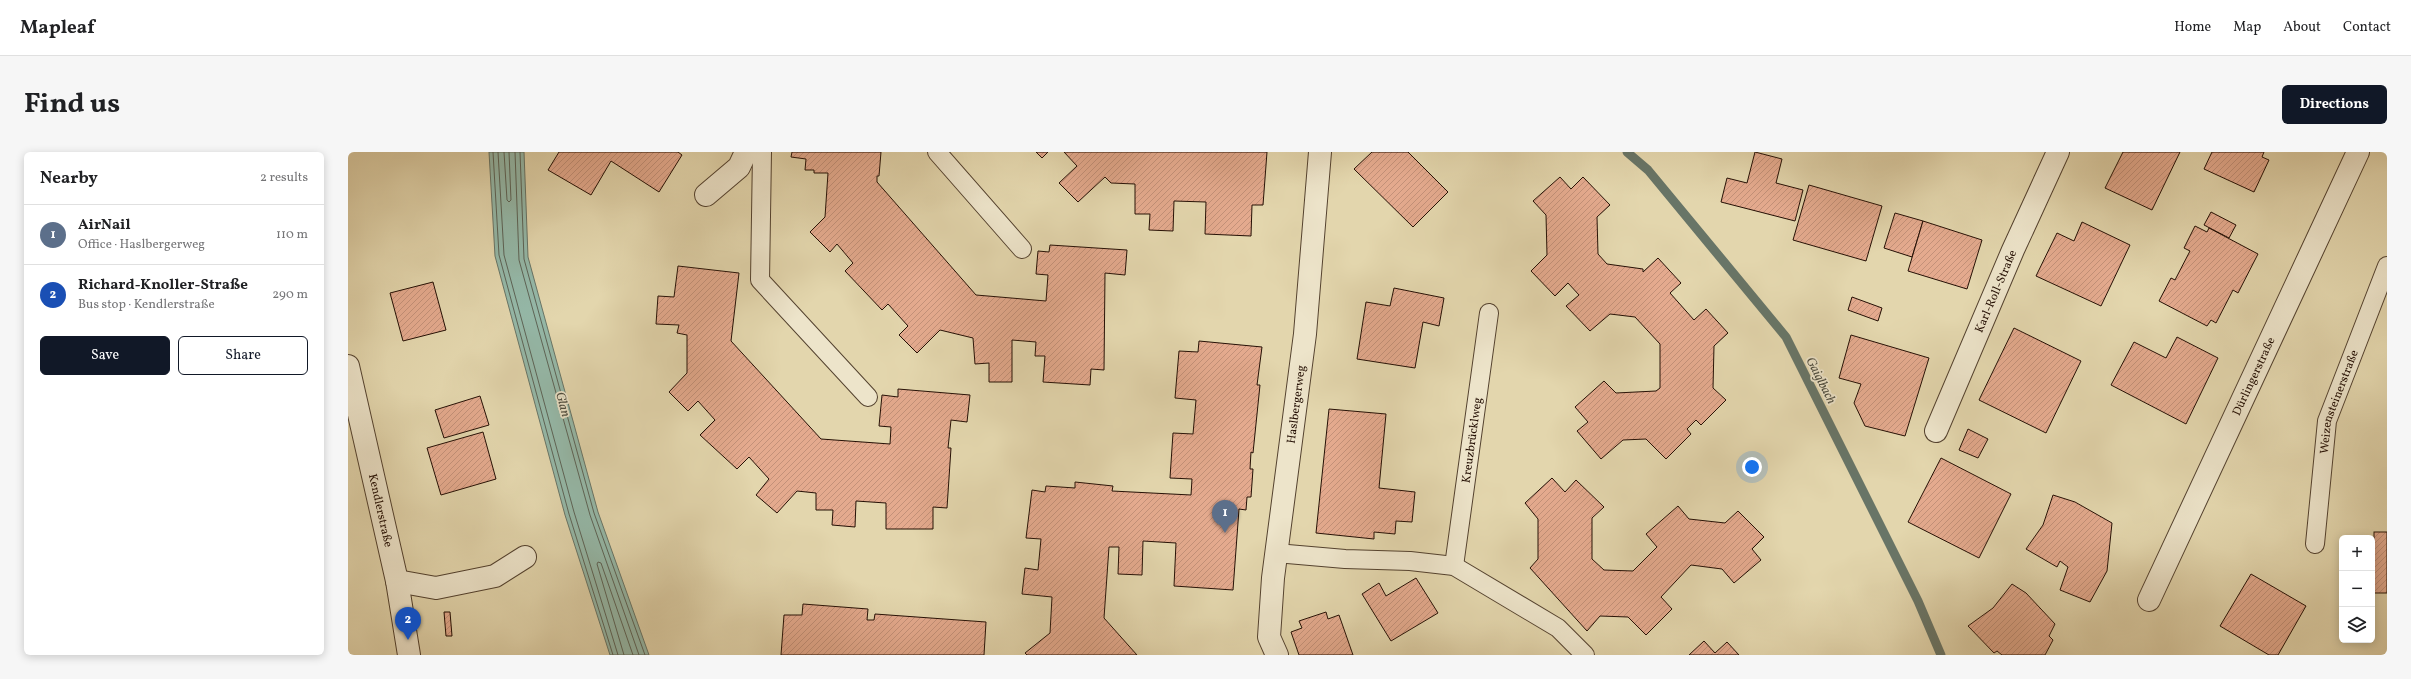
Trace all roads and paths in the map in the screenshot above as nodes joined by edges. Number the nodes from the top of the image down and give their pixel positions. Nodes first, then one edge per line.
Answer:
1 (746, 152) edge
2 (762, 152) edge
3 (937, 152) edge
4 (1320, 152) edge
5 (2058, 152) edge
6 (2358, 152) edge
7 (706, 196) dead end
8 (1022, 249) dead end
9 (2387, 266) edge
10 (1489, 313) dead end
11 (348, 366) edge
12 (868, 398) dead end
13 (1936, 431) dead end
14 (2315, 544) dead end
15 (1276, 553) junction
16 (525, 557) dead end
17 (1454, 566) junction
18 (397, 581) junction
19 (2149, 600) dead end
20 (409, 655) edge
21 (1277, 655) edge
22 (1585, 655) edge

1 - 7 street
2 - 12 lane
3 - 8 lane
4 - 15 street, Haslbergerweg
5 - 13 street, Karl-Roll-Straße
6 - 19 street, Dürlingerstraße
9 - 14 lane, Weizensteinerstraße
10 - 17 lane, Kreuzbrücklweg
11 - 18 street, Kendlerstraße
15 - 17 lane
15 - 21 street, Haslbergerweg
16 - 18 street
17 - 22 lane
18 - 20 street, Kendlerstraße

